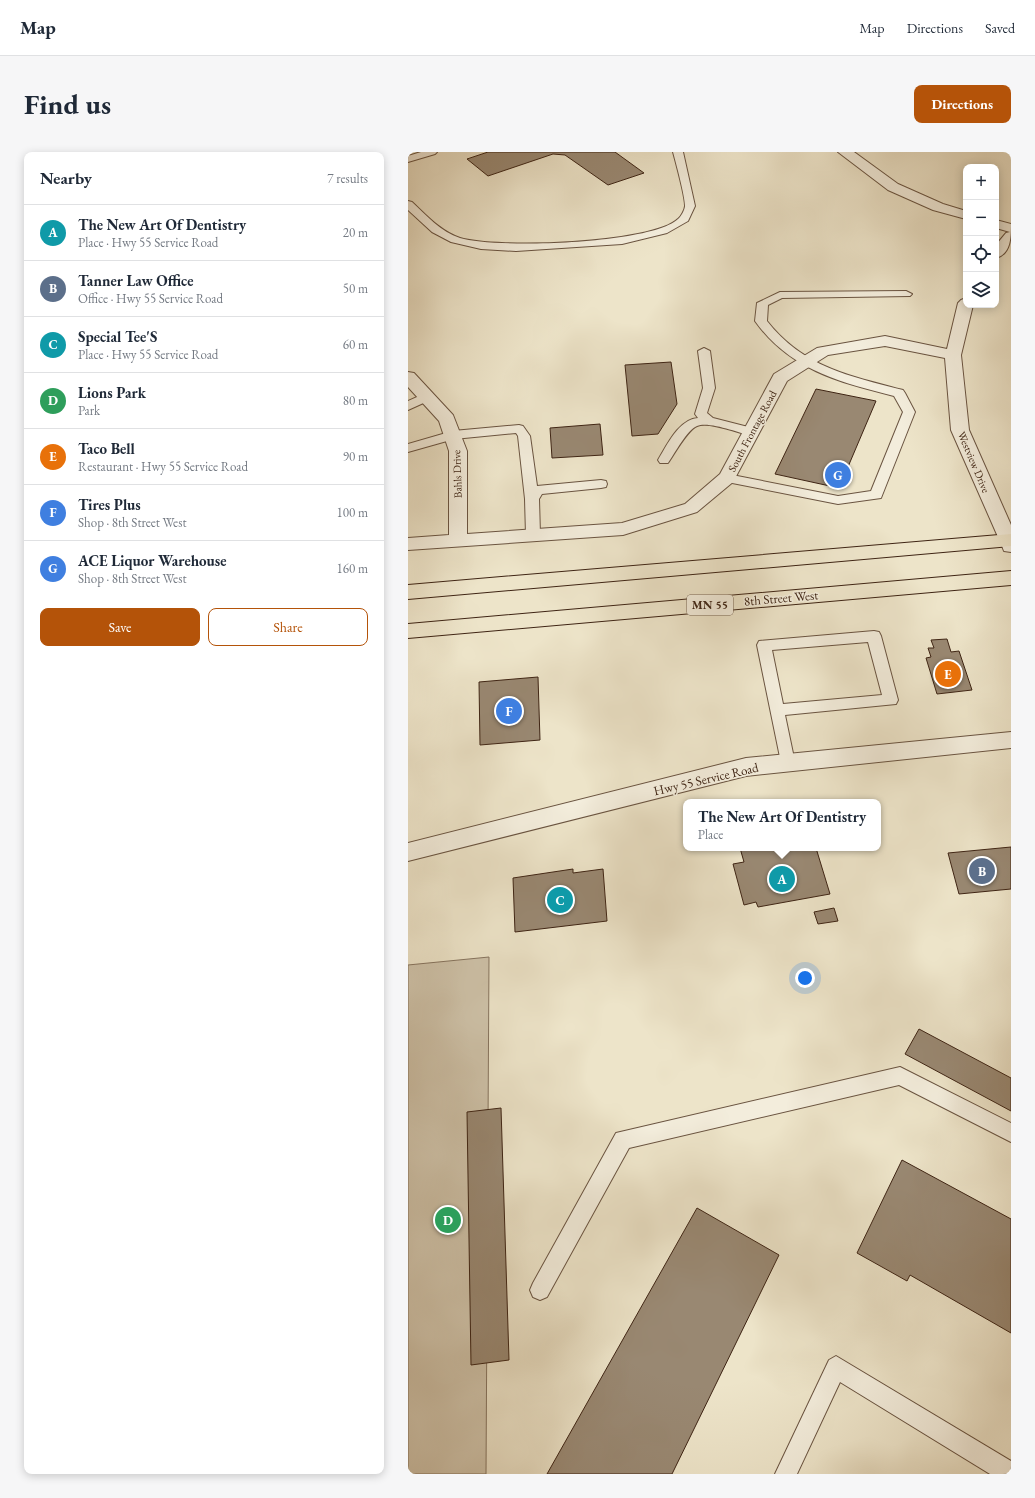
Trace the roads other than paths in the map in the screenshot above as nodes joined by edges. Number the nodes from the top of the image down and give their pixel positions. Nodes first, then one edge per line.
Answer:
1 (432, 152) edge
2 (678, 152) edge
3 (845, 152) edge
4 (419, 153) edge
5 (408, 159) edge
6 (408, 204) edge
7 (963, 214) edge
8 (999, 225) edge
9 (1011, 228) edge
10 (1011, 236) edge
11 (999, 250) edge
12 (906, 294) dead end
13 (965, 308) edge
14 (704, 351) dead end
15 (952, 356) junction
16 (804, 363) junction
17 (408, 377) edge
18 (426, 397) junction
19 (408, 406) edge
20 (709, 421) junction
21 (752, 432) junction
22 (452, 435) junction
23 (408, 448) edge
24 (664, 460) dead end
25 (727, 478) junction
26 (601, 484) dead end
27 (532, 499) junction
28 (533, 535) junction
29 (458, 540) junction
30 (1010, 542) edge
31 (408, 544) edge
32 (1011, 578) edge
33 (408, 592) edge
34 (408, 631) edge
35 (777, 710) junction
36 (1011, 740) edge
37 (788, 763) junction
38 (408, 852) edge
39 (1011, 1132) edge
40 (540, 1290) dead end
41 (786, 1474) edge
42 (1011, 1474) edge

1 - 4 lane
2 - 6 lane
3 - 7 street
4 - 5 lane
8 - 9 street
10 - 11 street
12 - 16 lane
13 - 15 street, Westview Drive
14 - 20 lane
15 - 16 street, South Frontage Road
15 - 30 street, Westview Drive
16 - 21 street, South Frontage Road
16 - 25 lane
17 - 18 street, Bahls Drive
18 - 19 lane
18 - 22 street, Bahls Drive
20 - 21 lane
20 - 24 lane
21 - 25 street, South Frontage Road
22 - 23 lane
22 - 27 lane
22 - 29 street, Bahls Drive
25 - 28 street, South Frontage Road
26 - 27 lane
27 - 28 lane
28 - 29 street, South Frontage Road
29 - 31 street, South Frontage Road
30 - 33 highway
32 - 34 highway, 8th Street West / MN 55
35 - 35 lane
35 - 37 lane
36 - 37 street, Hwy 55 Service Road
37 - 38 street, Hwy 55 Service Road
39 - 40 lane
41 - 42 lane

